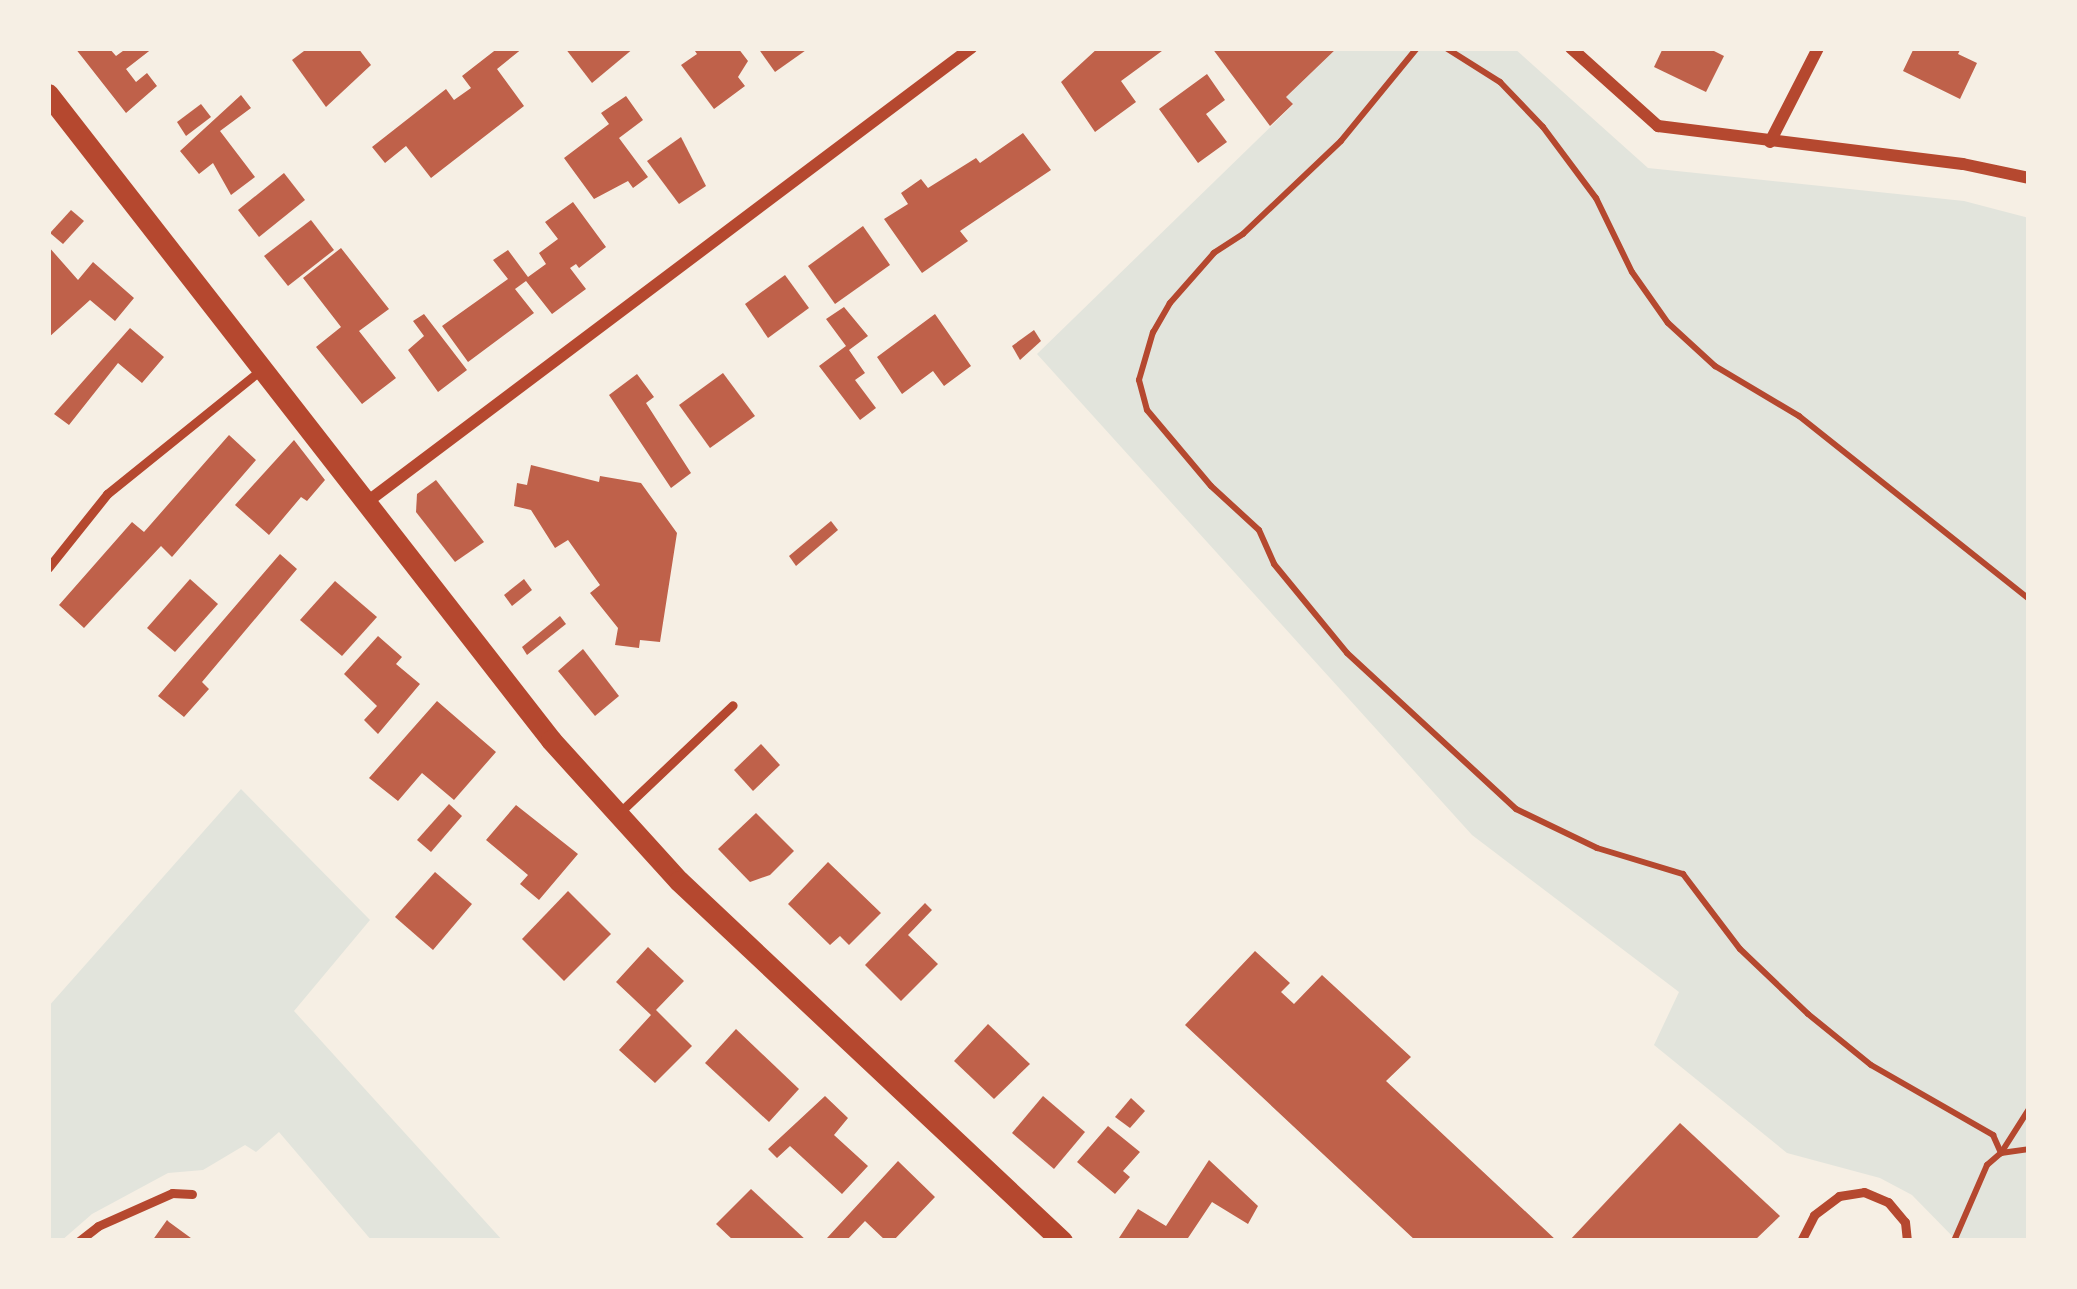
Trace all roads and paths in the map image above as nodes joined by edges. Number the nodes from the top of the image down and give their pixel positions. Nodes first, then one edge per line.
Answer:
1 (971, 48) edge
2 (1417, 48) edge
3 (1446, 48) edge
4 (1571, 48) edge
5 (1818, 48) edge
6 (48, 94) edge
7 (1770, 142) junction
8 (2029, 178) edge
9 (262, 368) junction
10 (367, 502) junction
11 (48, 568) edge
12 (2029, 598) edge
13 (733, 705) dead end
14 (618, 814) junction
15 (2029, 1109) edge
16 (2029, 1149) edge
17 (2001, 1153) junction
18 (192, 1194) dead end
19 (79, 1241) edge
20 (1062, 1241) edge
21 (1801, 1241) edge
22 (1907, 1241) edge
23 (1954, 1241) edge

1 - 10 street
2 - 17 path
3 - 12 path
4 - 7 street
5 - 7 street
6 - 9 street
7 - 8 street
9 - 10 street
9 - 11 lane
10 - 14 street
13 - 14 lane
14 - 20 street
15 - 17 path
16 - 17 path
17 - 23 path
18 - 19 lane
21 - 22 lane

